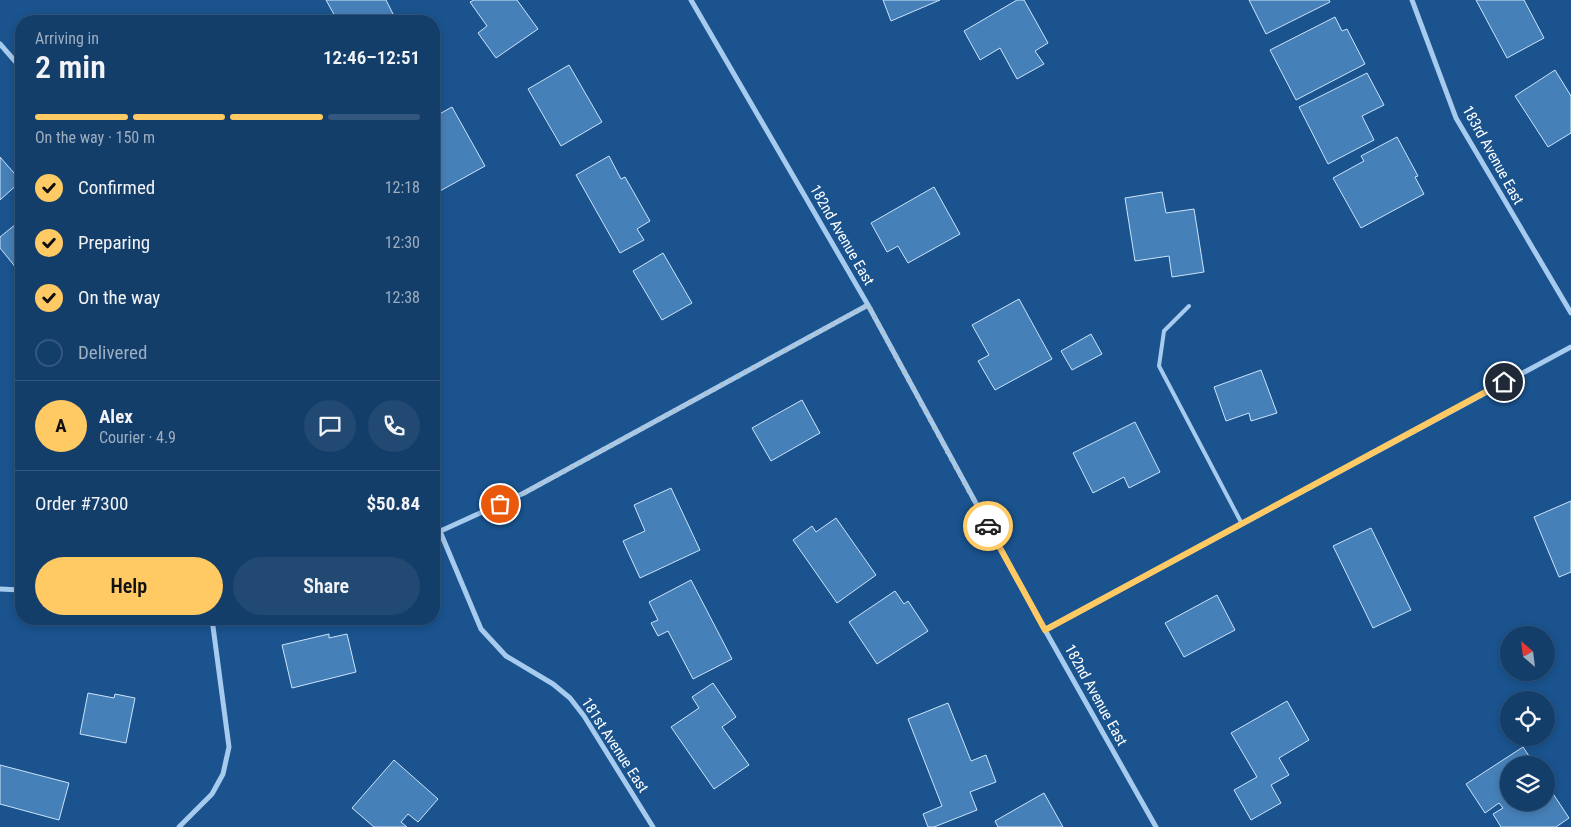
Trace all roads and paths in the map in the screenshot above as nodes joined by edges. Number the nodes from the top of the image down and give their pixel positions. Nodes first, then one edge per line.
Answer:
1 (691, 0) edge
2 (1412, 0) edge
3 (0, 44) edge
4 (15, 61) edge
5 (868, 305) junction
6 (1189, 306) dead end
7 (1571, 313) edge
8 (1571, 346) edge
9 (1242, 524) junction
10 (440, 531) edge
11 (440, 542) edge
12 (0, 589) edge
13 (15, 590) edge
14 (213, 625) edge
15 (1045, 630) junction
16 (179, 827) edge
17 (652, 827) edge
18 (1156, 827) edge

1 - 5 street, 182nd Avenue East
2 - 7 street, 183rd Avenue East
3 - 4 street
5 - 10 street
5 - 15 street, 182nd Avenue East
6 - 9 lane
8 - 9 street
9 - 15 street
11 - 17 street, 181st Avenue East
12 - 13 street
14 - 16 street
15 - 18 street, 182nd Avenue East

